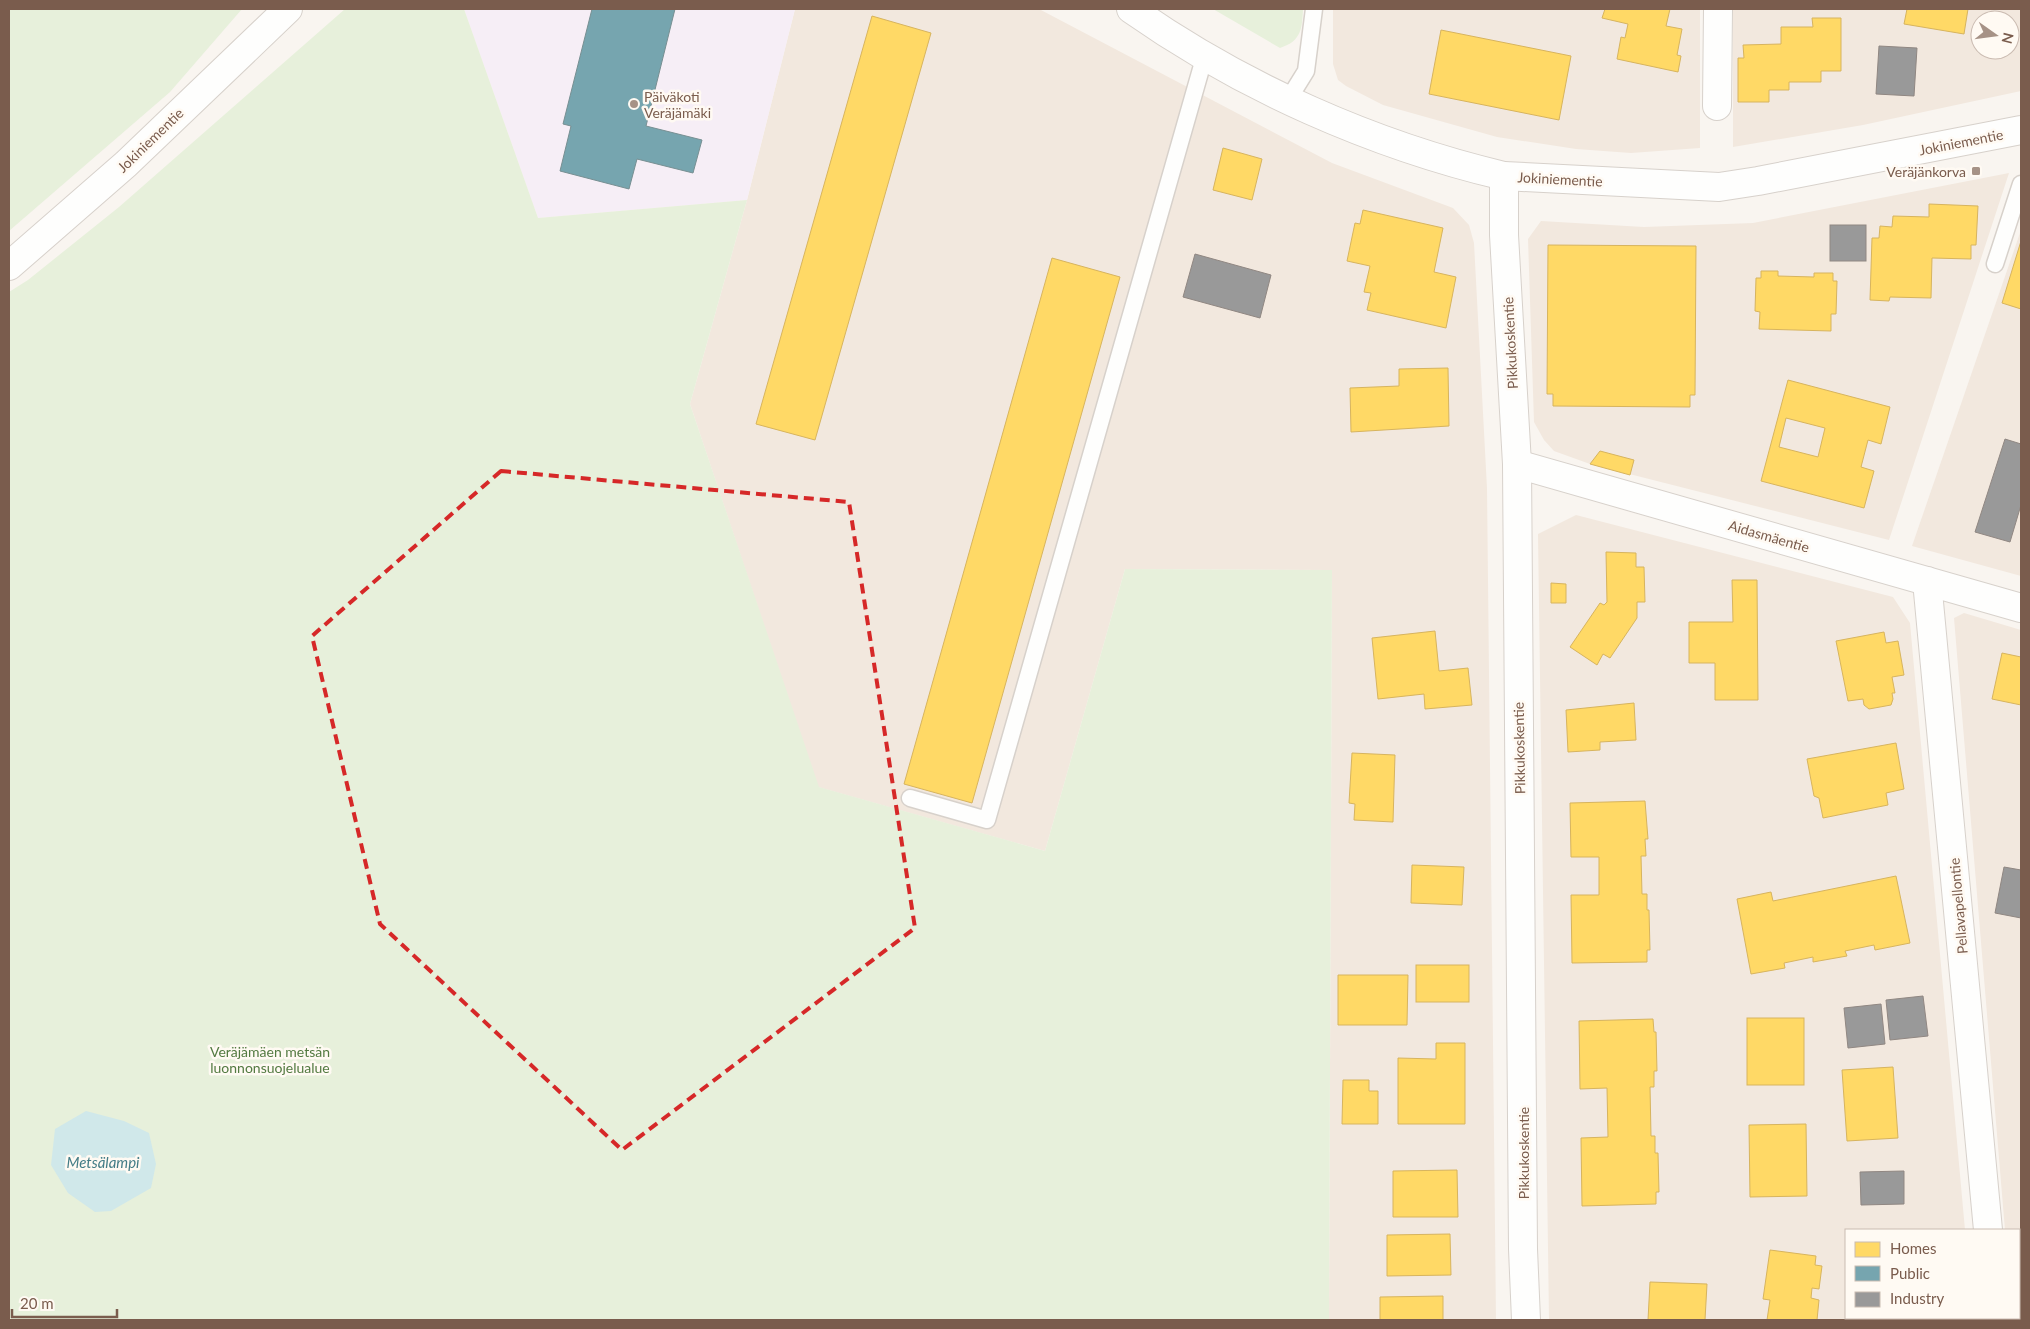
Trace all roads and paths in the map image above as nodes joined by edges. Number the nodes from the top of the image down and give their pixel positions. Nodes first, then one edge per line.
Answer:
1 (288, 9) edge
2 (1132, 9) edge
3 (1314, 9) edge
4 (1718, 9) edge
5 (1205, 55) junction
6 (1288, 100) junction
7 (1717, 106) dead end
8 (2021, 130) edge
9 (1504, 176) junction
10 (2021, 184) edge
11 (1995, 264) dead end
12 (9, 266) edge
13 (1517, 464) junction
14 (1927, 581) junction
15 (2021, 608) edge
16 (910, 798) dead end
17 (1988, 1229) edge
18 (1526, 1320) edge

1 - 12 street, Jokiniementie
2 - 5 street, Jokiniementie
3 - 6 lane
4 - 7 street
5 - 6 street, Jokiniementie
5 - 16 lane
6 - 9 street, Jokiniementie
8 - 9 street, Jokiniementie
9 - 13 street, Pikkukoskentie
10 - 11 lane
13 - 14 street, Aidasmäentie
13 - 18 street, Pikkukoskentie
14 - 15 street, Aidasmäentie
14 - 17 street, Pellavapellontie

